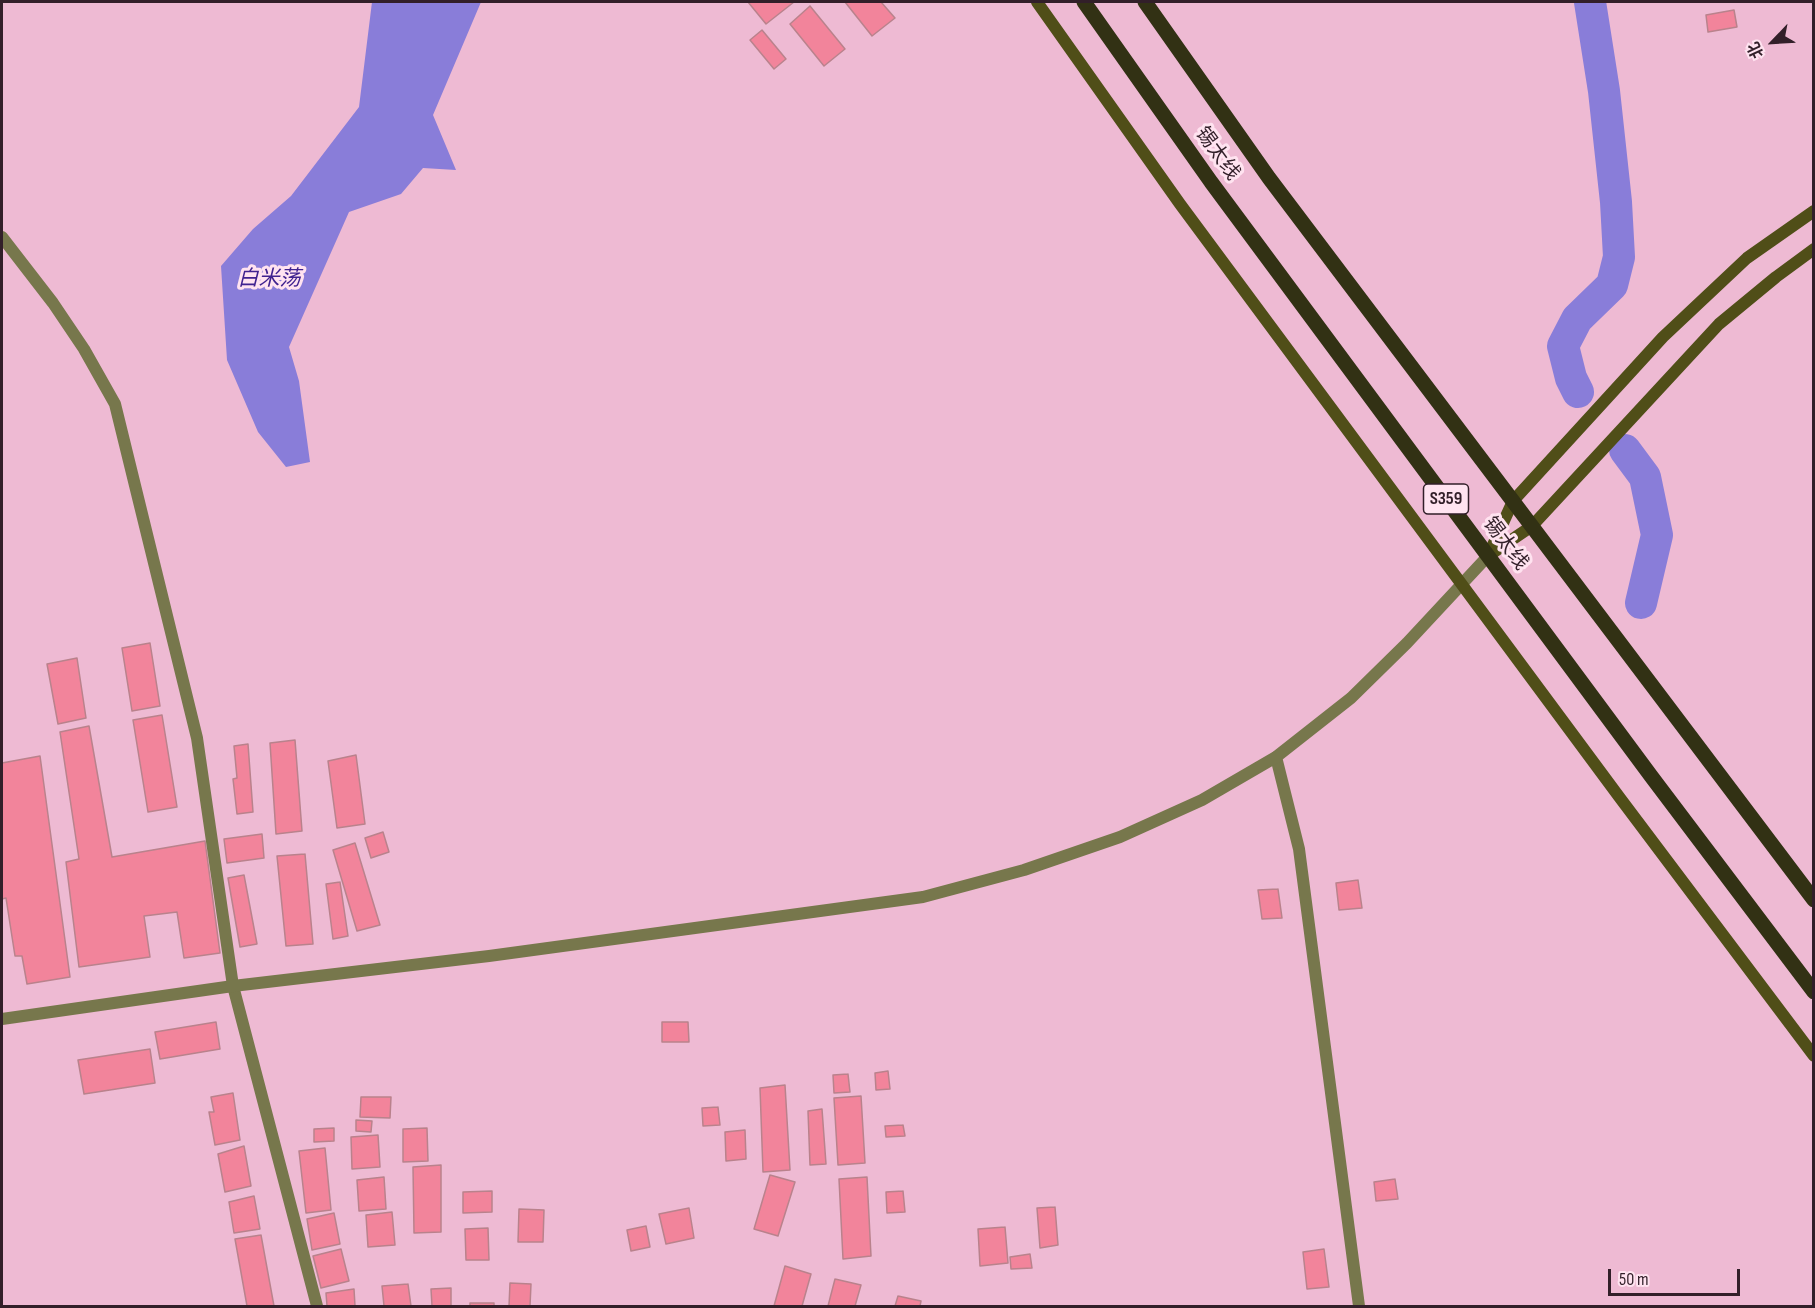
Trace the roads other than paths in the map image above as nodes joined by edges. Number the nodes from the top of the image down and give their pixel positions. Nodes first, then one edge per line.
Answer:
1 (1037, 2) edge
2 (1084, 2) edge
3 (1145, 2) edge
4 (1814, 211) edge
5 (2, 237) edge
6 (1814, 249) edge
7 (1513, 501) junction
8 (1532, 526) junction
9 (1488, 556) junction
10 (1461, 584) junction
11 (1276, 757) junction
12 (1814, 900) edge
13 (233, 986) junction
14 (1814, 992) edge
15 (2, 1019) edge
16 (1814, 1056) edge
17 (317, 1306) edge
18 (1359, 1306) edge

1 - 10 main road
2 - 9 main road, 锡太线 / S359
3 - 7 main road, 锡太线 / S359
4 - 7 main road
5 - 13 street
6 - 8 main road
7 - 8 main road, 锡太线 / S359
7 - 9 main road
8 - 9 main road
8 - 12 main road, 锡太线 / S359
9 - 10 street
9 - 14 main road, 锡太线 / S359
10 - 11 street
10 - 16 main road
11 - 13 street
11 - 18 street
13 - 15 street
13 - 17 street

